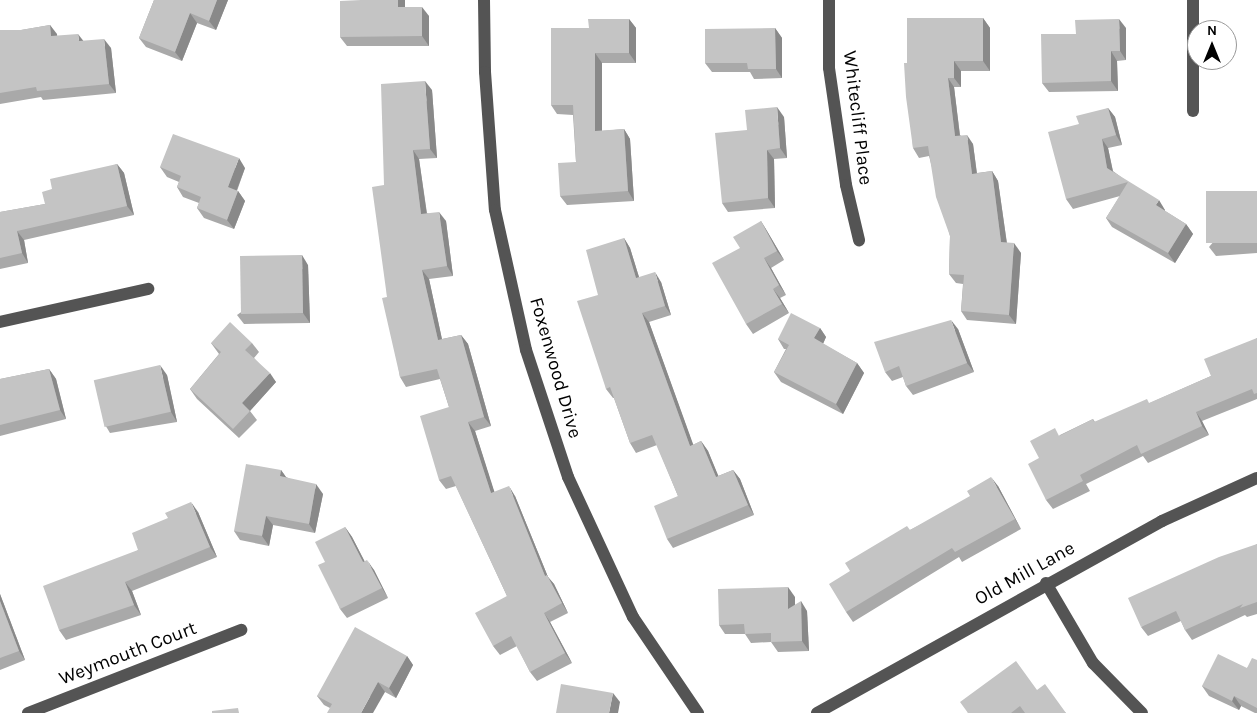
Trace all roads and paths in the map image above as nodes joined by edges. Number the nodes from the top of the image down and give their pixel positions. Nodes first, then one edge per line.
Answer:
1 (484, 0) edge
2 (829, 0) edge
3 (1193, 0) edge
4 (1193, 111) dead end
5 (859, 240) dead end
6 (148, 290) dead end
7 (0, 322) edge
8 (1257, 478) edge
9 (1046, 584) junction
10 (242, 630) dead end
11 (28, 713) edge
12 (698, 713) edge
13 (817, 713) edge
14 (1142, 713) edge

1 - 12 street, Foxenwood Drive
2 - 5 street, Whitecliff Place
3 - 4 street
6 - 7 street
8 - 9 street, Old Mill Lane
9 - 13 street, Old Mill Lane
9 - 14 street
10 - 11 street, Weymouth Court

